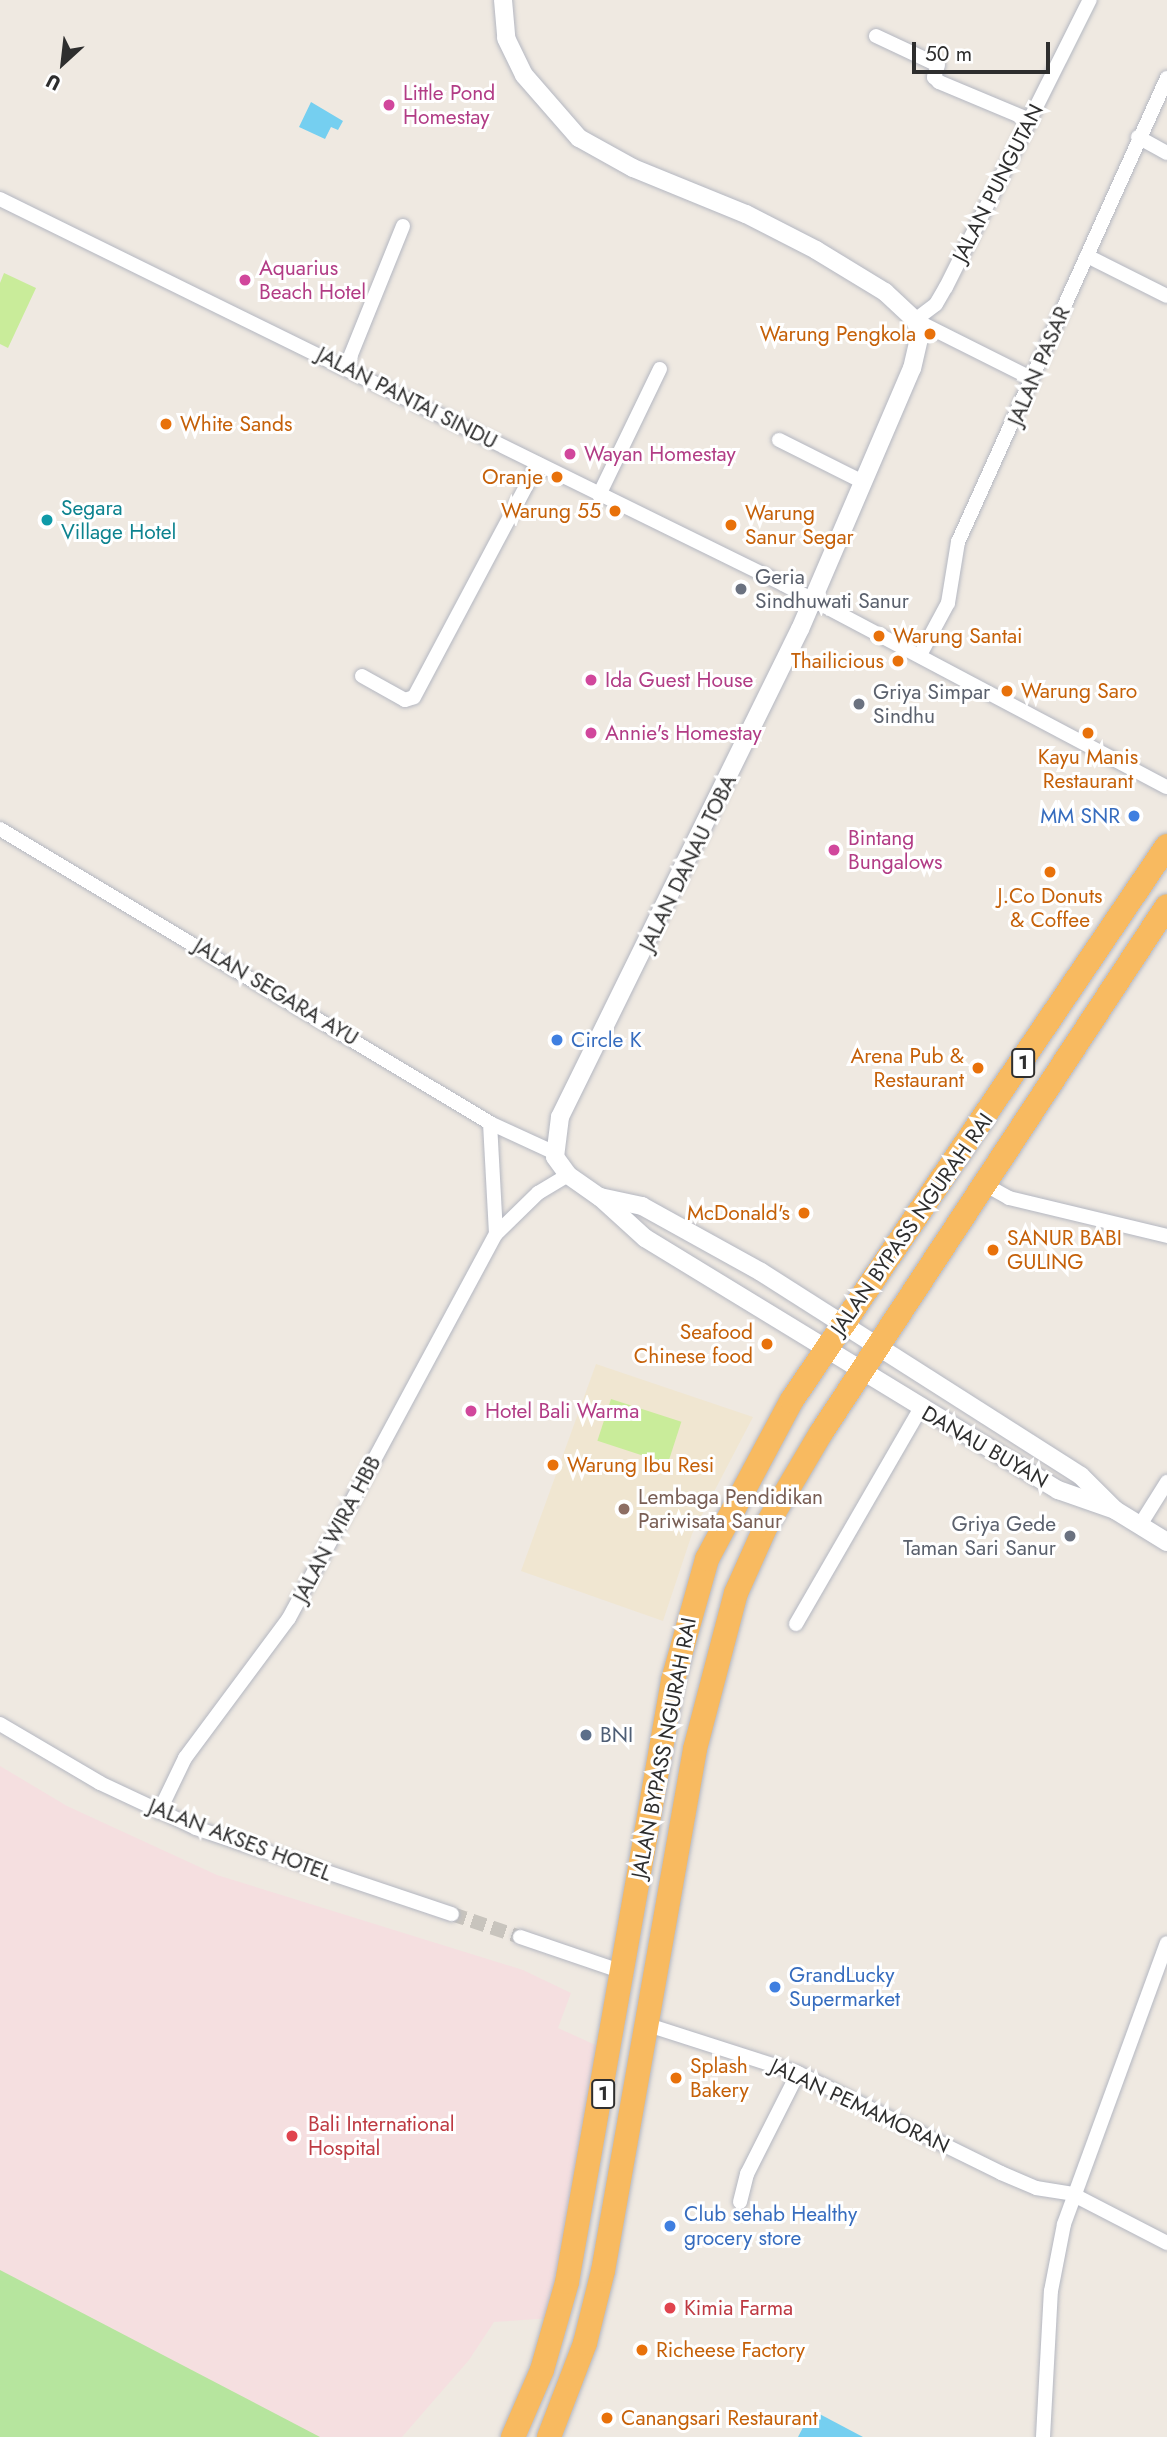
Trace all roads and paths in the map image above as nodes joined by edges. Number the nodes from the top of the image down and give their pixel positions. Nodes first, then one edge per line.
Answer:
1 (503, 0) edge
2 (1090, 0) edge
3 (876, 36) dead end
4 (1167, 78) edge
5 (1030, 120) junction
6 (1138, 137) junction
7 (1167, 153) edge
8 (0, 199) edge
9 (403, 226) dead end
10 (1087, 256) junction
11 (1167, 296) edge
12 (915, 320) junction
13 (346, 367) junction
14 (660, 369) dead end
15 (1031, 378) junction
16 (779, 440) dead end
17 (538, 464) junction
18 (861, 481) junction
19 (599, 495) junction
20 (813, 600) junction
21 (920, 655) junction
22 (362, 676) dead end
23 (1167, 787) edge
24 (0, 829) edge
25 (1167, 846) edge
26 (1167, 906) edge
27 (490, 1123) junction
28 (553, 1152) junction
29 (568, 1175) junction
30 (984, 1184) junction
31 (600, 1197) junction
32 (496, 1234) junction
33 (1167, 1236) edge
34 (842, 1323) junction
35 (878, 1346) junction
36 (824, 1350) junction
37 (860, 1372) junction
38 (920, 1409) junction
39 (1167, 1482) edge
40 (1115, 1510) junction
41 (1140, 1525) junction
42 (1167, 1542) edge
43 (796, 1624) dead end
44 (0, 1724) edge
45 (662, 1743) junction
46 (695, 1749) junction
47 (159, 1811) junction
48 (452, 1914) tunnel mouth
49 (520, 1937) tunnel mouth
50 (1167, 1943) edge
51 (623, 1972) junction
52 (1162, 1973) edge
53 (645, 2024) junction
54 (798, 2073) junction
55 (1072, 2193) junction
56 (740, 2202) dead end
57 (1167, 2243) edge
58 (513, 2437) edge
59 (549, 2437) edge
60 (1043, 2437) edge

1 - 12 street
2 - 5 street, JALAN PUNGUTAN
3 - 5 street
4 - 6 street, JALAN PASAR
5 - 12 street, JALAN PUNGUTAN
6 - 7 street
6 - 10 street, JALAN PASAR
8 - 13 street, JALAN PANTAI SINDU
9 - 13 street
10 - 11 street
10 - 15 street, JALAN PASAR
12 - 15 street
12 - 18 street, JALAN DANAU TOBA
13 - 17 street, JALAN PANTAI SINDU
14 - 19 street
15 - 21 street, JALAN PASAR
16 - 18 street
17 - 19 street, JALAN PANTAI SINDU
17 - 22 street
18 - 20 street, JALAN DANAU TOBA
19 - 20 street, JALAN PANTAI SINDU
20 - 21 street, JALAN PANTAI SINDU
20 - 28 street, JALAN DANAU TOBA
21 - 23 street, JALAN PANTAI SINDU
24 - 27 street, JALAN SEGARA AYU
25 - 34 highway, JALAN BYPASS NGURAH RAI / 1
26 - 30 highway, JALAN BYPASS NGURAH RAI / 1
27 - 28 street, JALAN SEGARA AYU
27 - 32 street
28 - 29 street
29 - 31 street
29 - 32 street, JALAN WIRA HBB
30 - 33 street
30 - 35 highway, JALAN BYPASS NGURAH RAI / 1
31 - 34 street
31 - 36 street
32 - 47 street, JALAN WIRA HBB
34 - 35 street
34 - 36 highway, JALAN BYPASS NGURAH RAI / 1
35 - 37 highway, JALAN BYPASS NGURAH RAI / 1
35 - 40 street, DANAU BUYAN
36 - 37 street
36 - 45 highway, JALAN BYPASS NGURAH RAI / 1
37 - 38 street, DANAU BUYAN
37 - 46 highway, JALAN BYPASS NGURAH RAI / 1
38 - 40 street, DANAU BUYAN
38 - 43 street
39 - 41 street
40 - 41 street, DANAU BUYAN
41 - 42 street, DANAU BUYAN
44 - 47 street, JALAN AKSES HOTEL
45 - 46 highway
45 - 51 highway, JALAN BYPASS NGURAH RAI / 1
46 - 53 highway, JALAN BYPASS NGURAH RAI / 1
47 - 48 street, JALAN AKSES HOTEL
49 - 51 street
50 - 52 street
51 - 58 highway, JALAN BYPASS NGURAH RAI / 1
52 - 55 street
53 - 54 street, JALAN PEMAMORAN
53 - 59 highway, JALAN BYPASS NGURAH RAI / 1
54 - 55 street, JALAN PEMAMORAN
54 - 56 street
55 - 57 street
55 - 60 street

